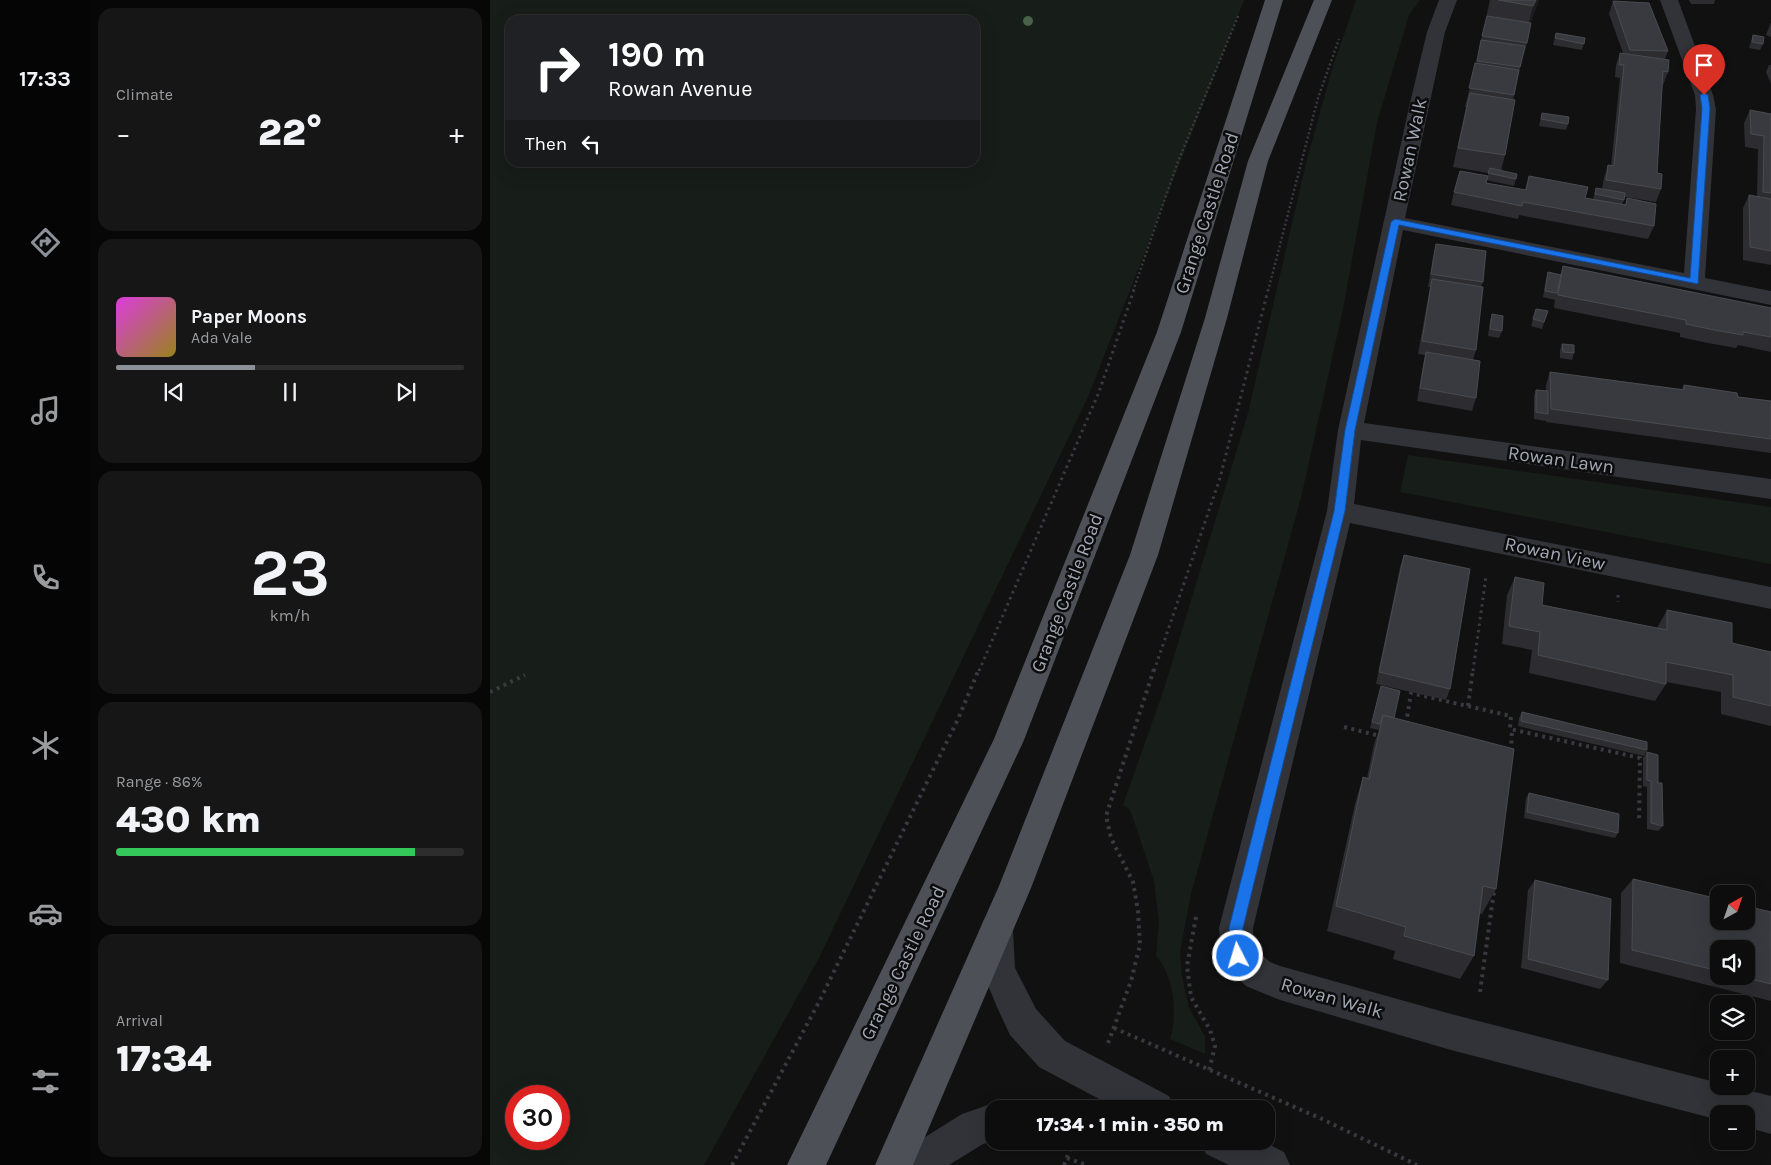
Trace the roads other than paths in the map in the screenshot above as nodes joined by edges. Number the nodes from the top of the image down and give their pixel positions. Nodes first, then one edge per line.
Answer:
1 (1274, 0) edge
2 (1323, 0) edge
3 (1448, 0) edge
4 (1669, 0) edge
5 (1395, 222) junction
6 (1694, 282) junction
7 (1771, 298) edge
8 (1350, 430) junction
9 (1771, 489) edge
10 (1340, 511) junction
11 (1771, 598) edge
12 (996, 931) junction
13 (1138, 1100) edge
14 (1771, 1115) edge
15 (985, 1125) edge
16 (1234, 1150) edge
17 (806, 1165) edge
18 (894, 1165) edge
19 (914, 1165) edge
20 (1271, 1165) edge

1 - 17 main road, Grange Castle Road
2 - 12 main road, Grange Castle Road
3 - 5 street, Rowan Walk
4 - 6 street
5 - 6 street
5 - 8 street, Rowan Walk
6 - 7 street
8 - 9 street, Rowan Lawn
8 - 10 street, Rowan Walk
10 - 11 street, Rowan View
10 - 14 street, Rowan Walk
12 - 13 street
12 - 18 main road, Grange Castle Road
15 - 19 street
16 - 20 street

